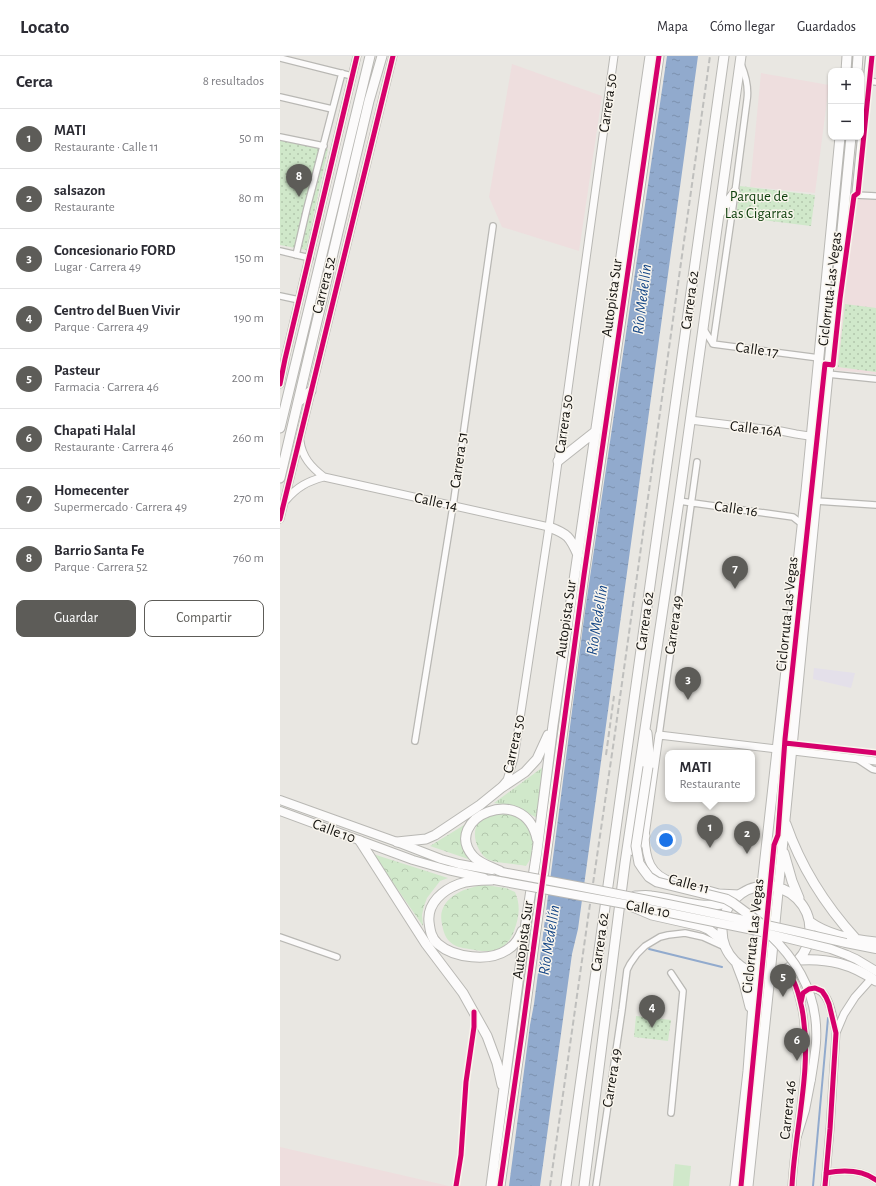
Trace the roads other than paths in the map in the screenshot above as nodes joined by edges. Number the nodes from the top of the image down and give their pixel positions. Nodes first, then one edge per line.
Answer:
1 (357, 56) edge
2 (370, 56) edge
3 (382, 56) edge
4 (393, 56) edge
5 (614, 56) edge
6 (650, 56) edge
7 (659, 56) edge
8 (724, 56) edge
9 (847, 56) edge
10 (858, 56) edge
11 (869, 56) edge
12 (280, 58) edge
13 (288, 58) edge
14 (740, 59) edge
15 (846, 68) edge
16 (857, 68) edge
17 (342, 73) junction
18 (352, 76) junction
19 (864, 81) edge
20 (876, 82) edge
21 (280, 97) edge
22 (862, 104) edge
23 (332, 109) junction
24 (280, 136) edge
25 (840, 140) edge
26 (850, 140) edge
27 (324, 146) junction
28 (735, 192) junction
29 (876, 196) edge
30 (719, 215) junction
31 (493, 226) dead end
32 (280, 251) edge
33 (296, 255) junction
34 (310, 258) junction
35 (280, 296) edge
36 (299, 300) junction
37 (703, 328) junction
38 (713, 344) junction
39 (819, 358) junction
40 (818, 373) junction
41 (828, 374) junction
42 (876, 379) edge
43 (280, 384) edge
44 (311, 391) junction
45 (298, 402) junction
46 (283, 408) edge
47 (690, 420) junction
48 (280, 428) edge
49 (596, 431) junction
50 (300, 436) junction
51 (812, 437) junction
52 (822, 438) junction
53 (558, 461) junction
54 (696, 462) dead end
55 (324, 477) junction
56 (280, 478) edge
57 (285, 501) junction
58 (679, 501) junction
59 (816, 501) junction
60 (691, 502) junction
61 (876, 505) edge
62 (453, 506) junction
63 (804, 511) junction
64 (793, 518) junction
65 (280, 519) edge
66 (802, 524) junction
67 (549, 527) junction
68 (578, 556) junction
69 (584, 574) junction
70 (566, 636) junction
71 (646, 719) junction
72 (553, 725) junction
73 (659, 735) junction
74 (415, 741) dead end
75 (777, 750) junction
76 (791, 751) junction
77 (856, 759) junction
78 (876, 762) edge
79 (876, 770) edge
80 (501, 788) junction
81 (280, 800) edge
82 (280, 811) edge
83 (784, 820) junction
84 (645, 836) junction
85 (360, 841) junction
86 (397, 842) junction
87 (782, 847) junction
88 (537, 851) junction
89 (648, 859) joint
90 (625, 863) junction
91 (501, 872) junction
92 (493, 880) junction
93 (762, 885) junction
94 (778, 887) junction
95 (631, 896) junction
96 (736, 897) junction
97 (801, 903) junction
98 (630, 905) junction
99 (526, 922) junction
100 (810, 922) junction
101 (760, 923) junction
102 (769, 934) junction
103 (840, 935) junction
104 (280, 937) edge
105 (856, 939) junction
106 (876, 942) edge
107 (724, 944) junction
108 (876, 949) edge
109 (337, 957) dead end
110 (799, 960) junction
111 (832, 961) junction
112 (736, 962) junction
113 (627, 970) joint
114 (785, 970) junction
115 (671, 973) dead end
116 (756, 973) junction
117 (770, 974) junction
118 (875, 977) edge
119 (801, 1002) junction
120 (752, 1018) junction
121 (836, 1033) junction
122 (504, 1090) junction
123 (671, 1113) dead end
124 (797, 1136) junction
125 (826, 1173) junction
126 (876, 1180) edge
127 (491, 1186) edge
128 (500, 1186) edge
129 (566, 1186) edge
130 (584, 1186) edge
131 (596, 1186) edge
132 (736, 1186) edge
133 (748, 1186) edge
134 (792, 1186) edge
135 (825, 1186) edge

1 - 18 street, Carrera 52
2 - 46 main road, Carrera 52
3 - 45 main road, Carrera 52
4 - 44 street, Carrera 52
5 - 53 street, Carrera 50
6 - 49 main road, Autopista Sur
7 - 69 main road, Autopista Sur
8 - 129 main road, Carrera 62
9 - 15 main road
10 - 16 main road
11 - 19 street
12 - 13 street
13 - 17 street
14 - 28 street
14 - 30 main road, Carrera 62
17 - 18 street
17 - 23 street
18 - 34 street, Carrera 52
19 - 20 street
21 - 23 street
22 - 29 street
23 - 27 street
24 - 27 street
25 - 39 main road
26 - 41 main road
27 - 33 street
28 - 30 main road
28 - 38 street
30 - 37 main road, Carrera 62
31 - 62 street, Carrera 51
32 - 33 street
33 - 34 street
34 - 36 street, Carrera 52
35 - 36 street
36 - 43 street, Carrera 52
37 - 38 street
37 - 47 main road, Carrera 62
38 - 39 street, Calle 17
39 - 40 main road
40 - 41 street
40 - 51 main road
41 - 42 street
41 - 52 main road
44 - 45 main road
44 - 50 street, Carrera 52
45 - 56 main road, Carrera 52
46 - 48 main road, Carrera 52
47 - 51 street, Calle 16A
47 - 58 main road, Carrera 62
49 - 53 main road
49 - 68 main road, Autopista Sur
50 - 55 street, Calle 14
50 - 57 street, Carrera 52
51 - 52 street, Calle 16A
51 - 63 main road
52 - 59 main road
53 - 67 street, Carrera 50
54 - 60 street, Carrera 49
55 - 57 street
55 - 62 street, Calle 14
57 - 65 street, Carrera 52
58 - 60 street, Calle 16
58 - 71 main road, Carrera 62
59 - 61 street
59 - 76 main road
60 - 64 street, Calle 16
60 - 73 street, Carrera 49
62 - 67 street, Calle 14
62 - 74 street, Carrera 51
63 - 64 street
63 - 66 main road
64 - 66 street, Calle 16
66 - 75 main road
67 - 68 main road
67 - 80 street, Carrera 50
68 - 70 main road, Autopista Sur
69 - 70 main road
69 - 128 main road, Autopista Sur
70 - 72 main road, Autopista Sur
71 - 90 main road, Carrera 62
71 - 101 main road, bridge
72 - 80 main road
72 - 88 main road, Autopista Sur
73 - 75 street
73 - 84 street, Carrera 49
75 - 76 street
75 - 93 main road
76 - 77 street
76 - 83 main road
77 - 78 street
77 - 79 street
80 - 86 main road
81 - 86 main road, Calle 10
82 - 85 main road, Calle 10
83 - 87 main road
83 - 105 main road
84 - 89 street, Carrera 49
84 - 90 main road
85 - 92 main road, Calle 10
85 - 122 main road
86 - 91 main road, Calle 10
87 - 94 main road
87 - 97 main road
88 - 91 main road
88 - 99 main road, Autopista Sur
89 - 96 street, Calle 11
90 - 130 main road, Carrera 62
91 - 95 main road, Calle 10, bridge
92 - 98 main road, Calle 10, bridge
92 - 99 main road
93 - 94 main road
93 - 96 main road
93 - 116 main road
94 - 97 main road
94 - 117 main road
95 - 96 main road, bridge
95 - 101 main road, Calle 10, bridge
96 - 107 main road
97 - 100 main road
98 - 102 main road, Calle 10, bridge
98 - 107 main road, bridge
99 - 122 main road, Autopista Sur
100 - 103 main road
100 - 110 main road
101 - 108 main road, Calle 10, bridge
102 - 118 main road, Calle 10, bridge
102 - 124 main road, bridge
103 - 105 main road
103 - 111 main road
104 - 109 street
105 - 106 main road
107 - 112 main road
107 - 113 street, Calle 10
110 - 111 main road
110 - 114 main road
111 - 118 main road
112 - 116 main road
112 - 120 main road
113 - 131 street, Carrera 49
114 - 117 main road
114 - 119 street, Carrera 46
115 - 123 street
116 - 117 main road
116 - 120 main road
117 - 133 main road
118 - 121 street
119 - 121 street
119 - 124 street, Carrera 46
120 - 132 main road
121 - 125 street
122 - 127 main road, Autopista Sur
124 - 134 street, Carrera 46
125 - 126 street
125 - 135 street

